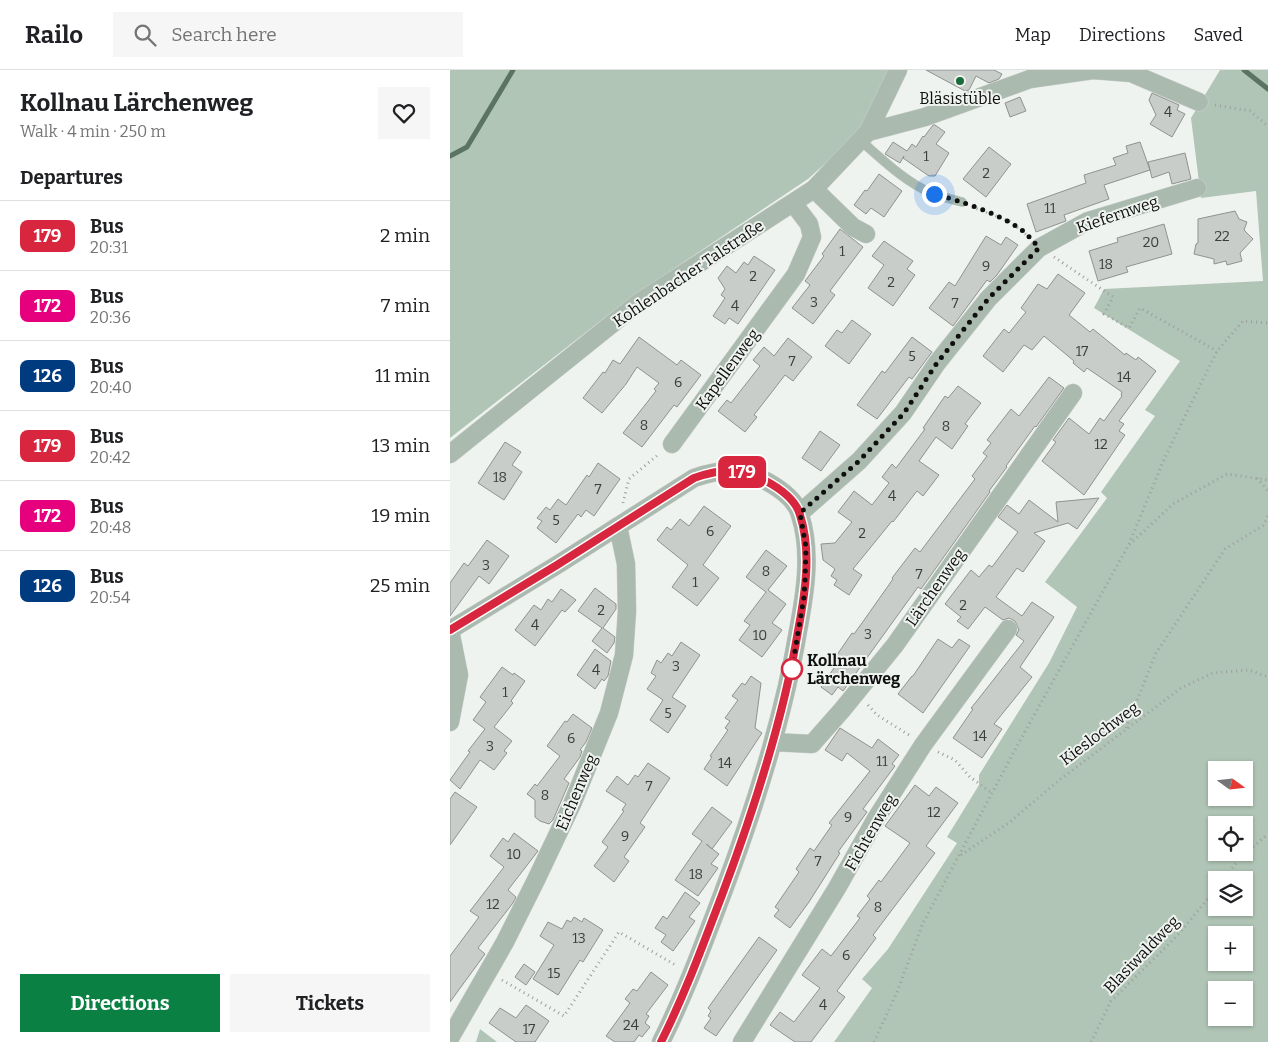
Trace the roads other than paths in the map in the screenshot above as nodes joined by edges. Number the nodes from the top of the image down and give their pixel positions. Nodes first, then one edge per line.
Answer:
1 (898, 70) edge
2 (1199, 102) road end
3 (865, 137) junction
4 (1197, 188) dead end
5 (814, 189) junction
6 (793, 202) junction
7 (962, 202) road end
8 (866, 234) dead end
9 (1073, 394) dead end
10 (672, 444) road end
11 (450, 454) edge
12 (800, 513) junction
13 (618, 526) junction
14 (1008, 629) dead end
15 (450, 630) edge
16 (450, 722) edge
17 (773, 742) junction
18 (450, 1038) edge
19 (661, 1042) edge
20 (742, 1042) edge

1 - 3 street, Kohlenbacher Talstraße
2 - 3 street
3 - 5 street, Kohlenbacher Talstraße
3 - 7 lane
4 - 12 street, Kiefernweg
5 - 6 street, Kohlenbacher Talstraße
5 - 8 street
6 - 10 street, Kapellenweg
6 - 11 street, Kohlenbacher Talstraße
9 - 17 street, Lärchenweg
12 - 13 street
12 - 17 street
13 - 15 street
13 - 18 street, Eichenweg
14 - 20 street, Fichtenweg
15 - 16 street
17 - 19 street

